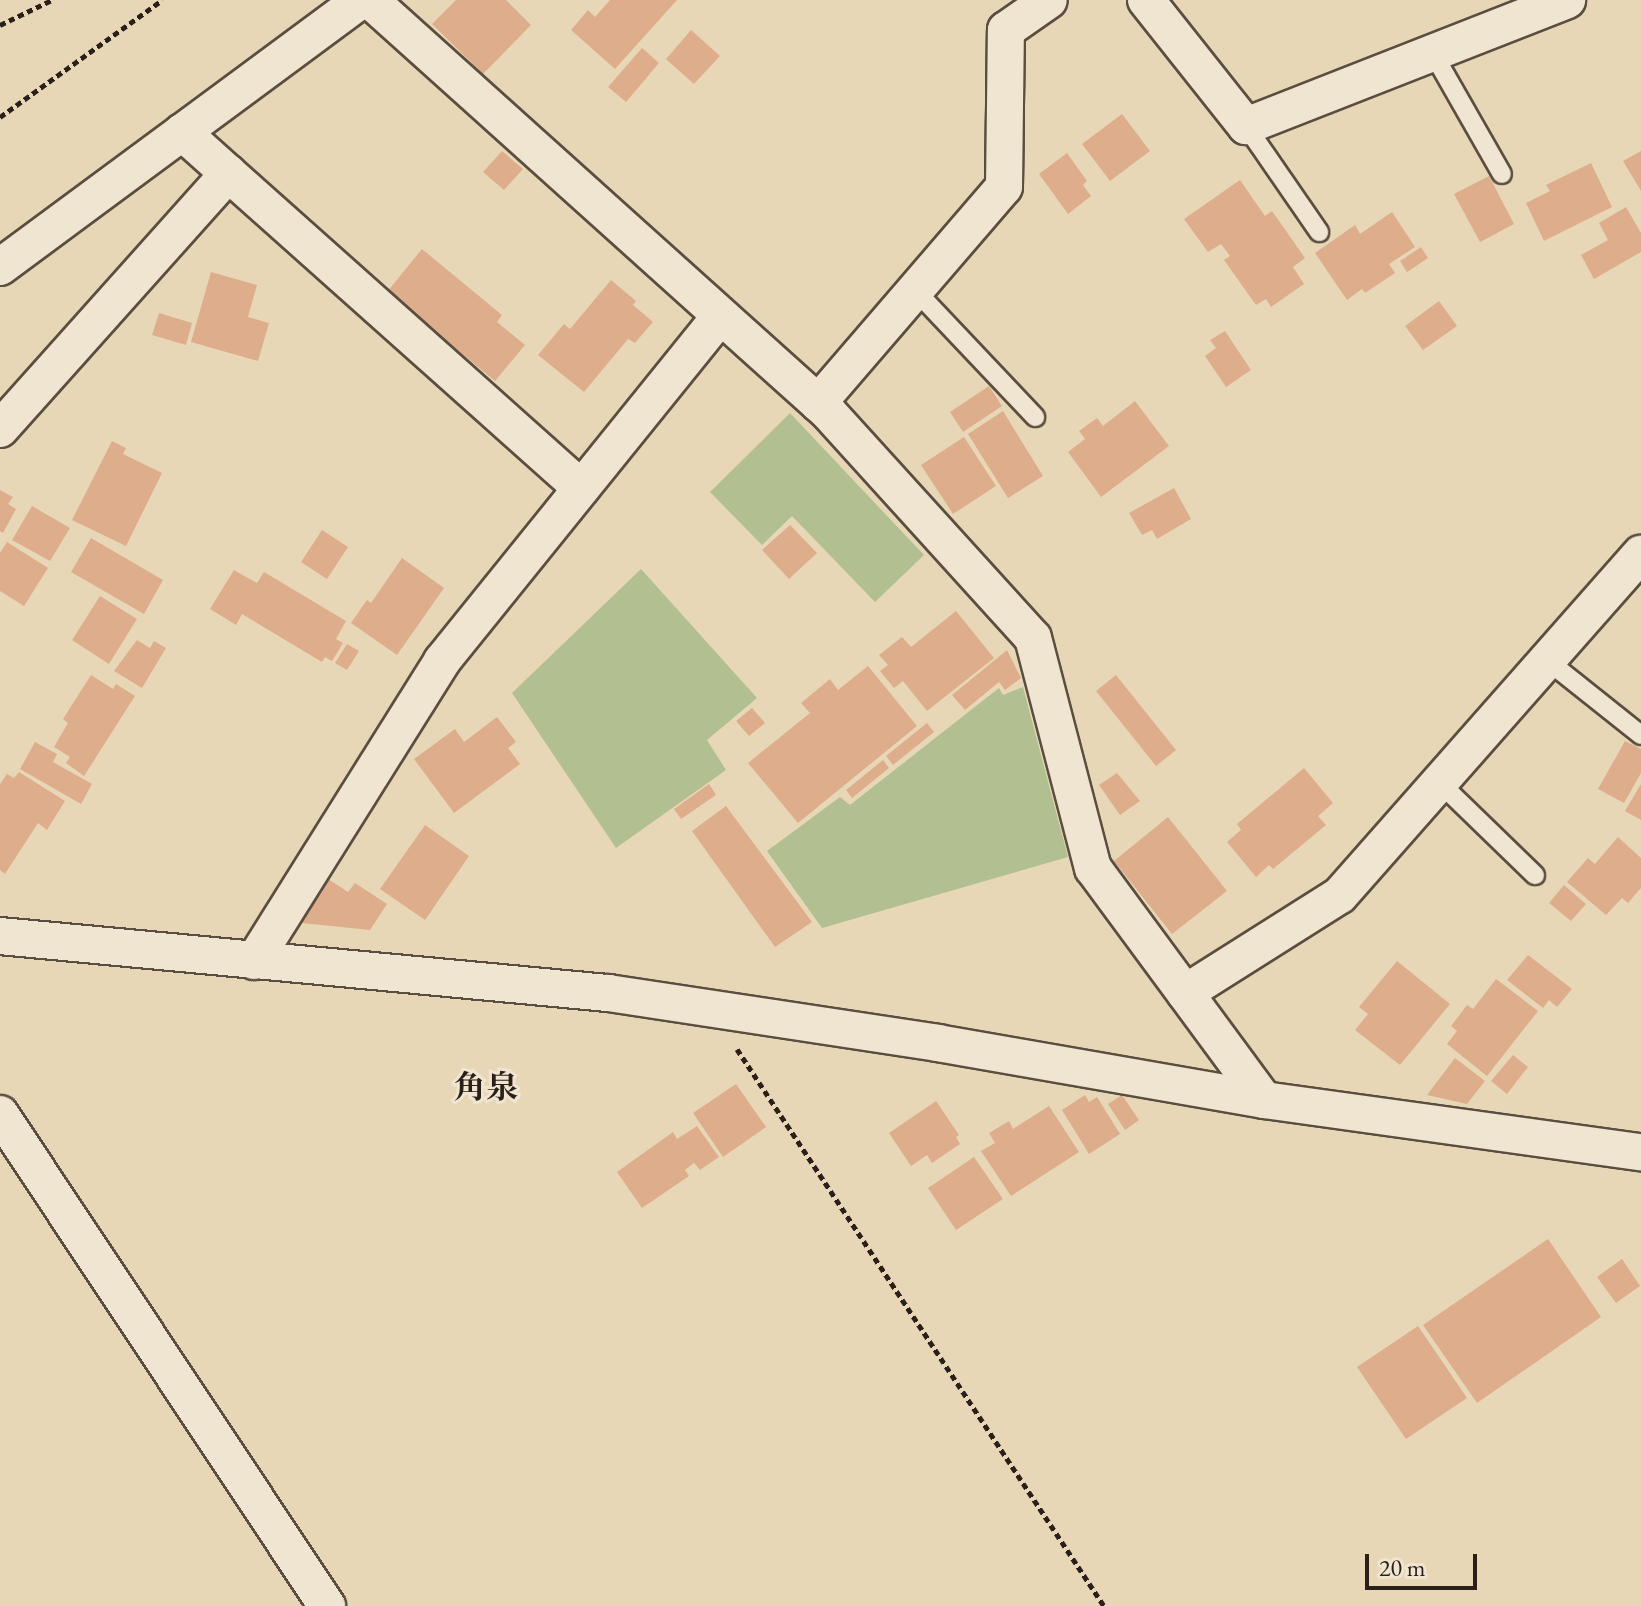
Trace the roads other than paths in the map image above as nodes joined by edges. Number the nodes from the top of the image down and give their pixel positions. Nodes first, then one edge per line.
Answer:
1 (361, 0) edge
2 (370, 0) edge
3 (1049, 0) edge
4 (1146, 0) edge
5 (1567, 0) edge
6 (1434, 55) junction
7 (1246, 126) junction
8 (182, 132) junction
9 (229, 173) junction
10 (1502, 174) dead end
11 (1319, 232) dead end
12 (0, 267) edge
13 (915, 290) junction
14 (720, 316) junction
15 (818, 403) junction
16 (1035, 417) dead end
17 (0, 429) edge
18 (581, 488) junction
19 (1641, 554) edge
20 (1548, 661) junction
21 (1641, 735) edge
22 (1441, 784) junction
23 (1535, 875) dead end
24 (0, 936) edge
25 (254, 961) junction
26 (1185, 993) junction
27 (1264, 1100) junction
28 (0, 1114) edge
29 (1641, 1152) edge
30 (327, 1606) edge

1 - 8 street
2 - 14 street
3 - 13 street
4 - 7 street
5 - 6 street
6 - 7 street
6 - 10 lane
7 - 11 lane
8 - 9 street
8 - 12 street
9 - 17 street
9 - 18 street
13 - 15 street
13 - 16 lane
14 - 15 street
14 - 18 street
15 - 26 street
18 - 25 street
19 - 20 street
20 - 21 lane
20 - 22 street
22 - 23 lane
22 - 26 street
24 - 25 street
25 - 27 street
26 - 27 street
27 - 29 street
28 - 30 street

